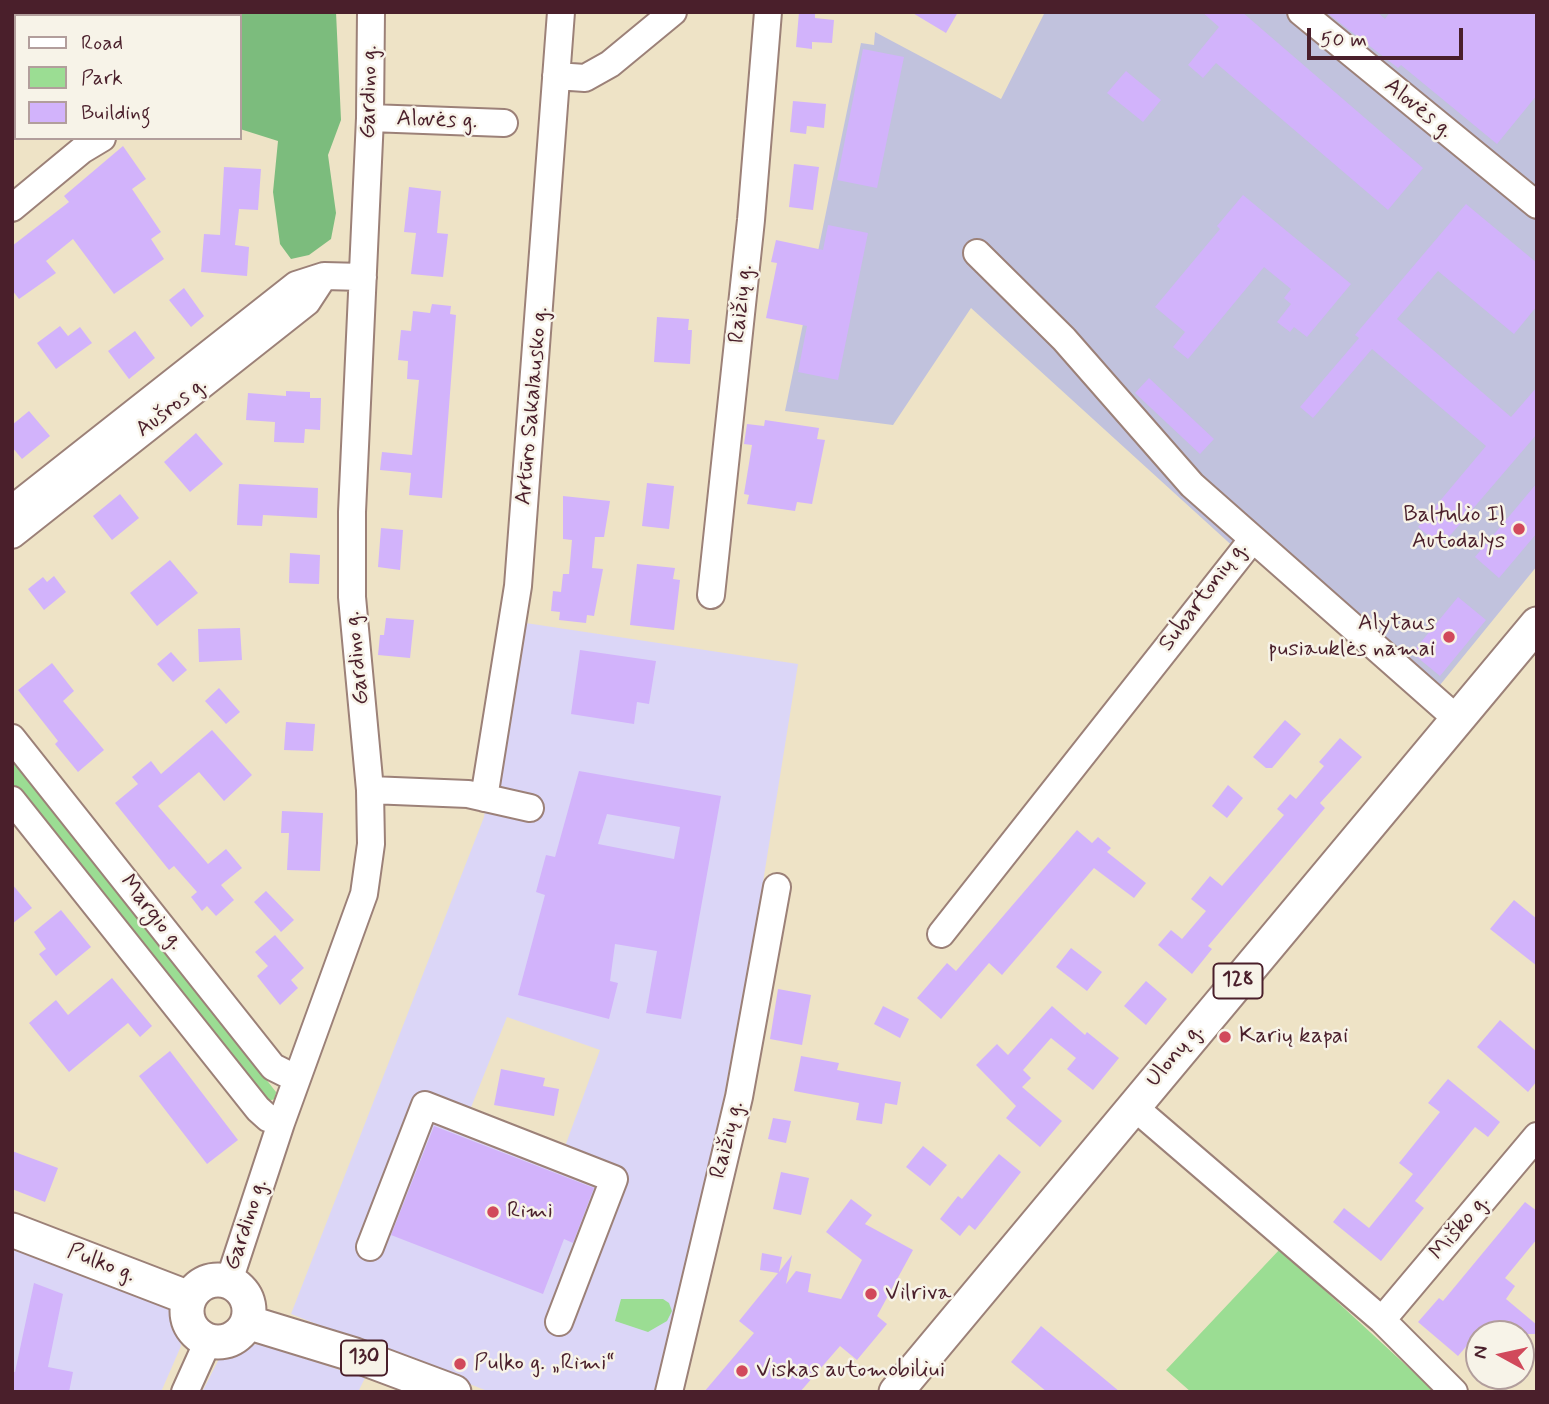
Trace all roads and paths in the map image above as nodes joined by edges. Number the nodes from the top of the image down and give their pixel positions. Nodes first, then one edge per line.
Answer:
1 (371, 12) edge
2 (561, 12) edge
3 (673, 12) edge
4 (768, 12) edge
5 (1301, 12) edge
6 (556, 76) junction
7 (370, 118) junction
8 (504, 123) dead end
9 (99, 140) edge
10 (1537, 205) edge
11 (12, 208) edge
12 (977, 253) dead end
13 (324, 276) junction
14 (363, 277) junction
15 (12, 509) edge
16 (12, 535) edge
17 (1252, 540) junction
18 (711, 595) dead end
19 (1537, 624) edge
20 (1457, 719) junction
21 (12, 738) edge
22 (370, 790) junction
23 (484, 798) junction
24 (12, 800) edge
25 (530, 808) dead end
26 (777, 887) dead end
27 (941, 934) dead end
28 (297, 1079) junction
29 (1133, 1106) junction
30 (281, 1123) junction
31 (1537, 1136) edge
32 (12, 1230) edge
33 (370, 1247) dead end
34 (229, 1281) junction
35 (189, 1298) junction
36 (1382, 1320) junction
37 (247, 1322) junction
38 (559, 1322) dead end
39 (208, 1341) junction
40 (185, 1392) edge
41 (454, 1392) edge
42 (669, 1392) edge
43 (896, 1392) edge
44 (1454, 1392) edge

1 - 7 street, Gardino g.
2 - 6 street, Artūro Sakalausko g.
3 - 6 street
4 - 18 street, Raižių g.
5 - 10 street, Alovės g.
6 - 23 street, Artūro Sakalausko g.
7 - 8 street, Alovės g.
7 - 14 street, Gardino g.
9 - 11 street
12 - 17 street, Subartonių g.
13 - 14 street, Aušros g.
13 - 15 street, Aušros g.
13 - 16 street, Aušros g.
14 - 22 street, Gardino g.
17 - 20 street
17 - 27 street, Subartonių g.
19 - 20 main road, Ulonų g. / 128
20 - 29 main road, Ulonų g. / 128
21 - 28 street, Margio g.
22 - 23 street
22 - 28 street, Gardino g.
23 - 25 street
24 - 30 street, Margio g.
26 - 42 street, Raižių g.
28 - 30 street, Gardino g.
29 - 36 street
29 - 43 main road, Ulonų g. / 128
30 - 34 street, Gardino g.
31 - 36 street, Miško g.
32 - 35 main road, Pulko g.
33 - 38 street
34 - 35 main road
34 - 37 main road
35 - 39 main road
36 - 44 street
37 - 39 main road
37 - 41 main road, 130
39 - 40 street

